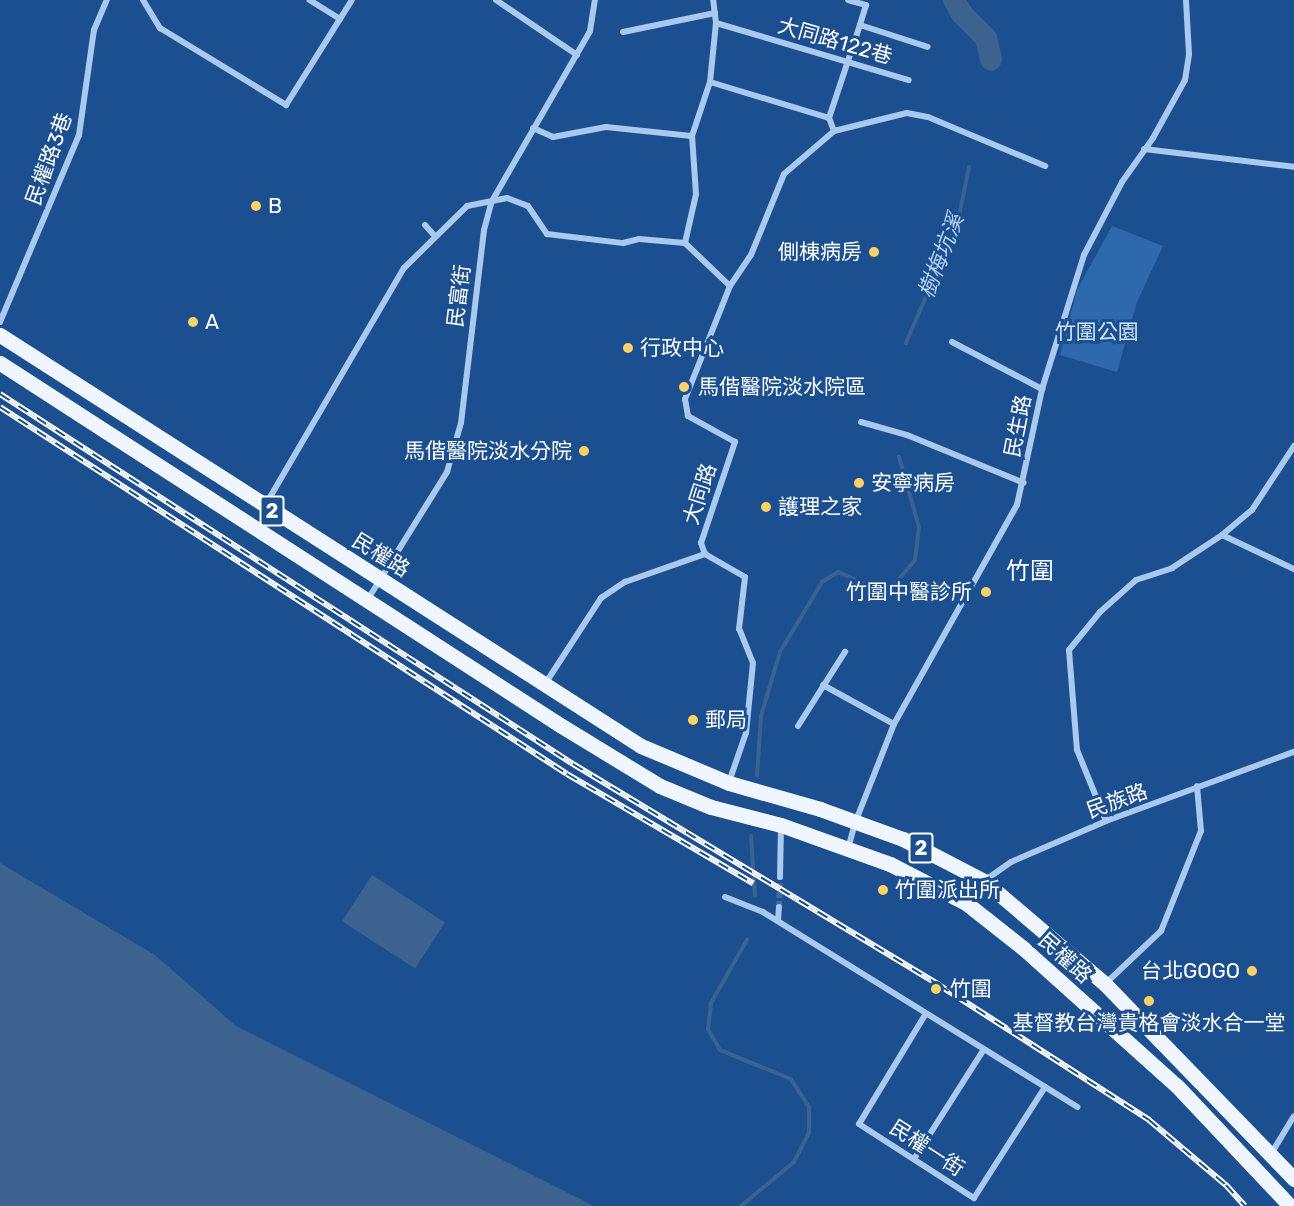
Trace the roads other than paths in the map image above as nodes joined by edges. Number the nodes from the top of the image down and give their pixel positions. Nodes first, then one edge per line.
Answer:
1 (107, 0) edge
2 (143, 0) edge
3 (309, 0) edge
4 (352, 0) edge
5 (496, 0) edge
6 (595, 0) edge
7 (713, 0) edge
8 (848, 0) edge
9 (1186, 0) edge
10 (715, 13) junction
11 (340, 19) junction
12 (716, 23) junction
13 (860, 25) junction
14 (623, 32) dead end
15 (928, 47) dead end
16 (577, 55) junction
17 (846, 61) junction
18 (909, 80) dead end
19 (710, 82) junction
20 (829, 118) junction
21 (533, 128) junction
22 (834, 131) junction
23 (692, 136) junction
24 (1144, 149) junction
25 (1045, 166) dead end
26 (1294, 167) edge
27 (492, 201) junction
28 (424, 225) dead end
29 (435, 236) junction
30 (685, 243) junction
31 (730, 286) junction
32 (0, 322) edge
33 (0, 335) edge
34 (952, 342) dead end
35 (0, 363) edge
36 (1042, 389) junction
37 (861, 422) dead end
38 (1294, 446) edge
39 (1024, 483) junction
40 (265, 506) junction
41 (1222, 535) junction
42 (705, 554) junction
43 (1294, 569) edge
44 (381, 579) junction
45 (368, 600) junction
46 (845, 652) dead end
47 (823, 685) junction
48 (544, 686) junction
49 (894, 724) junction
50 (798, 726) dead end
51 (1294, 752) edge
52 (729, 783) junction
53 (1197, 786) junction
54 (1106, 821) junction
55 (855, 823) junction
56 (781, 825) junction
57 (848, 851) junction
58 (780, 877) tunnel mouth
59 (984, 881) junction
60 (725, 897) dead end
61 (966, 903) junction
62 (779, 907) tunnel mouth
63 (778, 921) junction
64 (1105, 984) junction
65 (925, 1015) junction
66 (984, 1049) junction
67 (1045, 1087) junction
68 (1077, 1107) dead end
69 (1294, 1116) edge
70 (1271, 1155) junction
71 (914, 1159) junction
72 (1294, 1179) edge
73 (1290, 1206) edge

1 - 32 street, 民權路3巷
2 - 11 street
3 - 11 street
4 - 11 street
5 - 16 street
6 - 16 street, 民富街
7 - 10 street
8 - 13 street
9 - 24 street, 民生路
10 - 12 street
10 - 14 street
12 - 17 street, 大同路122巷
12 - 19 street
13 - 15 street
13 - 17 street
16 - 21 street, 民富街
17 - 18 street, 大同路122巷
17 - 20 street
19 - 20 street
19 - 23 street
20 - 22 street
21 - 23 street
21 - 27 street, 民富街
22 - 25 street
22 - 31 street
23 - 30 street
24 - 26 street
24 - 36 street, 民生路
27 - 29 street
27 - 30 street
27 - 44 street, 民富街
28 - 29 street
29 - 40 street
30 - 31 street
31 - 42 street, 大同路
33 - 40 main road, 民權路 / 2
34 - 36 street
35 - 45 main road, 2
36 - 39 street, 民生路
37 - 39 street
38 - 41 street
39 - 49 street, 民生路
40 - 44 main road, 民權路 / 2
41 - 43 street
41 - 54 street
42 - 48 street
42 - 52 street, 大同路
44 - 45 street, 民富街
44 - 48 main road, 民權路 / 2
45 - 56 main road, 民權路 / 2
46 - 47 street
47 - 49 street
47 - 50 street
48 - 52 main road, 民權路 / 2
49 - 55 street, 民生路
51 - 53 street, 民族路
52 - 55 main road, 民權路 / 2
53 - 54 street, 民族路
53 - 64 street
54 - 59 street, 民族路
55 - 57 street, 民生路
55 - 59 main road, 民權路 / 2
56 - 57 main road, 民權路 / 2
56 - 58 street
57 - 61 main road, 民權路 / 2
59 - 61 street, 民族路
59 - 64 main road, 民權路 / 2
60 - 63 street
61 - 73 main road, 民權路 / 2
62 - 63 street
63 - 65 street
64 - 70 main road, 民權路 / 2
65 - 66 street
65 - 71 street, 民權一街
66 - 67 street
66 - 71 street
67 - 68 street
67 - 71 street, 民權一街
69 - 70 street
70 - 72 main road, 民權路 / 2

